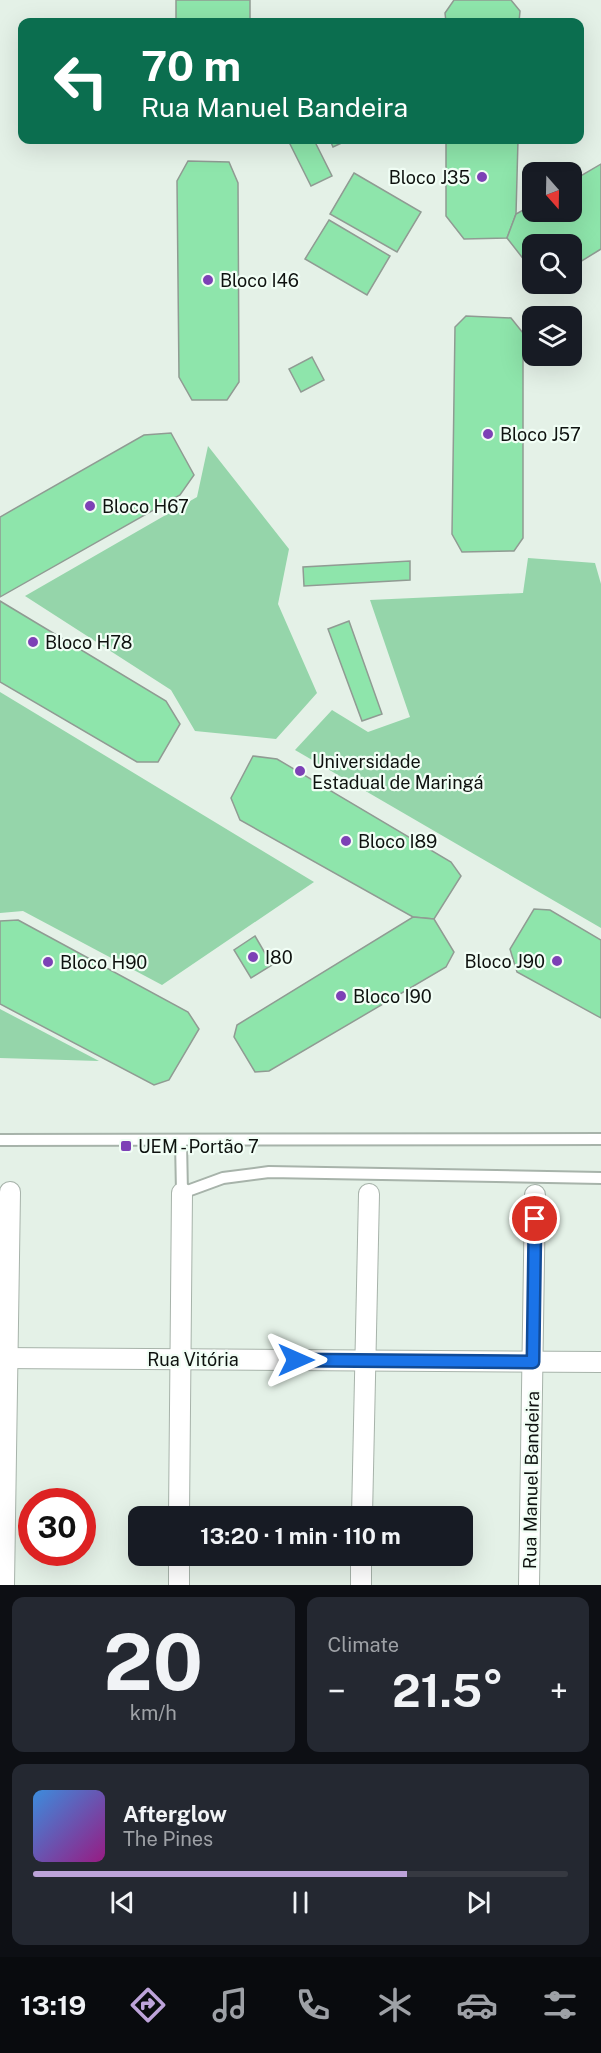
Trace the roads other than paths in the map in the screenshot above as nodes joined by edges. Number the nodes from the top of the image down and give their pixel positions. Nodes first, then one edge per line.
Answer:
1 (601, 1138) edge
2 (0, 1140) edge
3 (181, 1141) junction
4 (601, 1179) edge
5 (10, 1192) dead end
6 (182, 1193) junction
7 (369, 1194) dead end
8 (535, 1195) dead end
9 (4, 1358) edge
10 (181, 1359) junction
11 (365, 1360) junction
12 (533, 1362) junction
13 (601, 1362) edge
14 (179, 1506) edge
15 (362, 1506) edge
16 (179, 1566) edge
17 (361, 1566) edge
18 (4, 1585) edge
19 (179, 1585) edge
20 (361, 1585) edge
21 (529, 1585) edge

1 - 3 lane
2 - 3 lane
3 - 6 lane
4 - 6 lane
5 - 9 street
6 - 10 street
7 - 11 street
8 - 12 street, Rua Manuel Bandeira
9 - 10 street, Rua Vitória
9 - 18 street
10 - 11 street, Rua Vitória
10 - 14 street
11 - 12 street, Rua Vitória
11 - 15 street
12 - 13 street, Rua Vitória
12 - 21 street, Rua Manuel Bandeira
16 - 19 street
17 - 20 street

